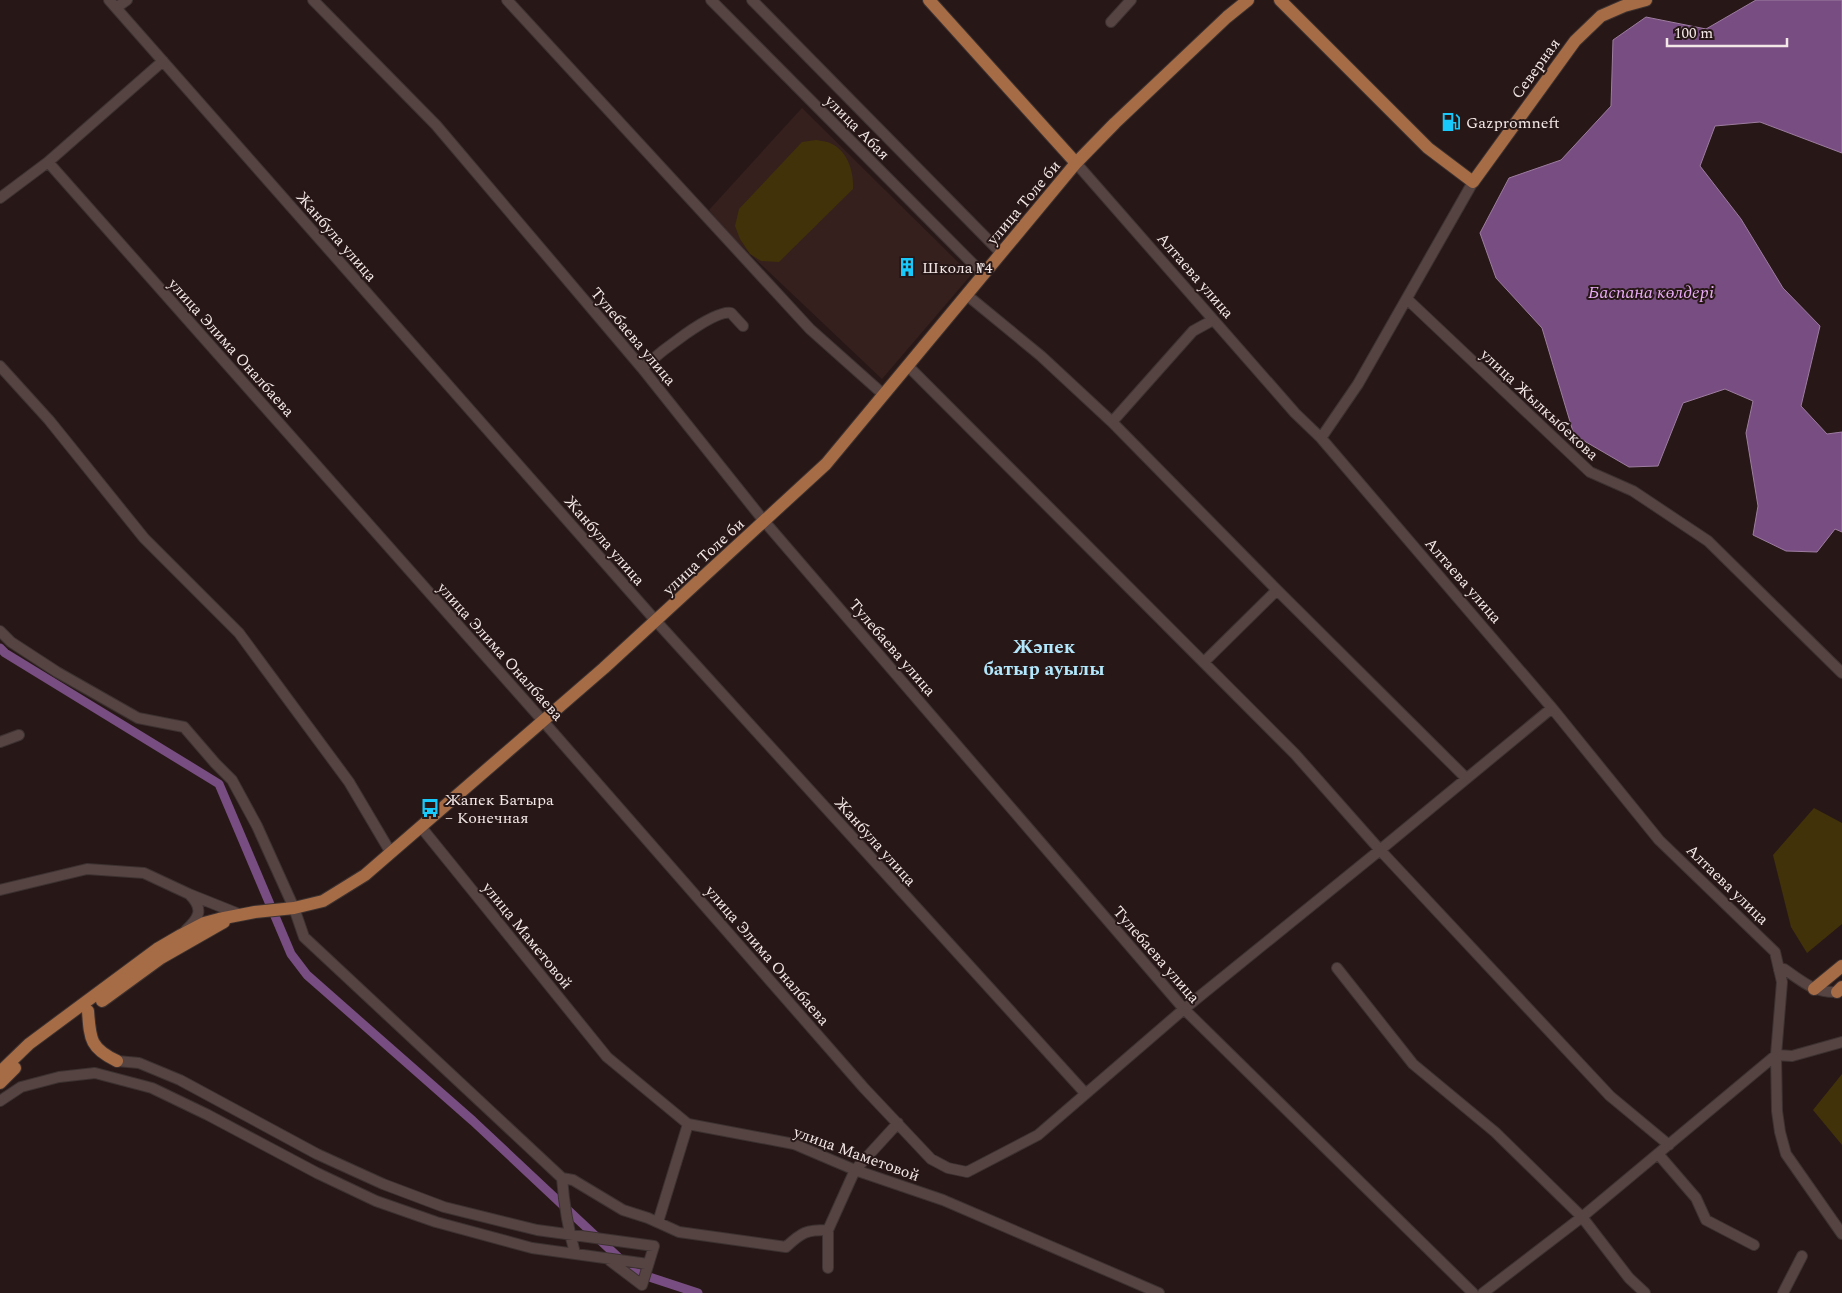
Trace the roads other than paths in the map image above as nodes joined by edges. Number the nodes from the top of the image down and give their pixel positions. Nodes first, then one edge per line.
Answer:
1 (127, 0) edge
2 (313, 0) edge
3 (507, 0) edge
4 (711, 0) edge
5 (752, 0) edge
6 (929, 0) edge
7 (1131, 0) edge
8 (1248, 0) edge
9 (1280, 0) edge
10 (1646, 0) edge
11 (113, 4) edge
12 (1111, 22) dead end
13 (163, 61) junction
14 (48, 162) junction
15 (1076, 164) junction
16 (1473, 182) junction
17 (0, 198) edge
18 (1001, 253) junction
19 (984, 275) junction
20 (968, 296) junction
21 (1407, 299) junction
22 (1213, 320) junction
23 (743, 326) dead end
24 (0, 366) edge
25 (908, 366) junction
26 (642, 368) junction
27 (884, 395) junction
28 (1112, 422) junction
29 (1321, 438) junction
30 (764, 521) junction
31 (1277, 590) junction
32 (656, 621) junction
33 (0, 630) edge
34 (1204, 662) junction
35 (1842, 673) edge
36 (1552, 708) junction
37 (543, 721) junction
38 (19, 735) dead end
39 (0, 742) edge
40 (1466, 778) junction
41 (421, 827) junction
42 (1380, 850) junction
43 (391, 853) junction
44 (0, 890) edge
45 (189, 894) junction
46 (294, 908) junction
47 (239, 914) junction
48 (181, 934) junction
49 (1842, 966) edge
50 (1337, 968) dead end
51 (1779, 970) junction
52 (1814, 989) junction
53 (1839, 989) edge
54 (1184, 1009) junction
55 (88, 1011) junction
56 (1842, 1042) edge
57 (1776, 1055) junction
58 (117, 1061) joint
59 (0, 1072) edge
60 (0, 1083) edge
61 (1085, 1093) junction
62 (0, 1100) edge
63 (898, 1123) junction
64 (688, 1124) junction
65 (1669, 1145) junction
66 (1658, 1154) junction
67 (855, 1170) junction
68 (562, 1178) junction
69 (1582, 1217) junction
70 (502, 1221) junction
71 (658, 1222) junction
72 (828, 1230) junction
73 (1842, 1234) edge
74 (570, 1235) junction
75 (498, 1239) junction
76 (1754, 1245) dead end
77 (575, 1253) junction
78 (1802, 1256) dead end
79 (607, 1258) junction
80 (648, 1264) junction
81 (828, 1268) dead end
82 (1159, 1293) edge
83 (1473, 1293) edge
84 (1483, 1293) edge
85 (1645, 1293) edge
86 (1783, 1293) edge

1 - 11 street
2 - 26 street, Тулебаева улица
3 - 27 street
4 - 19 street, улица Абая
5 - 18 street, улица Абая
6 - 15 main road, Алтаева улица
7 - 12 street
8 - 15 main road, улица Толе би
9 - 16 main road
10 - 16 main road, Северная
11 - 13 street, Жанбула улица
13 - 14 street
13 - 32 street, Жанбула улица
14 - 17 street
14 - 37 street, улица Элима Оналбаева
15 - 18 main road, улица Толе би
15 - 22 street, Алтаева улица
16 - 21 street
18 - 19 main road, улица Толе би
19 - 20 main road, улица Толе би
20 - 25 main road, улица Толе би
20 - 28 street
21 - 29 street
21 - 35 street, улица Жылкыбекова
22 - 28 street
22 - 29 street, Алтаева улица
23 - 26 street
24 - 43 street
25 - 27 main road, улица Толе би
25 - 34 street
26 - 30 street, Тулебаева улица
27 - 30 main road, улица Толе би
28 - 31 street
29 - 36 street, Алтаева улица
30 - 32 main road, улица Толе би
30 - 54 street, Тулебаева улица
31 - 34 street
31 - 40 street
32 - 37 main road, улица Толе би
32 - 61 street, Жанбула улица
33 - 46 street
34 - 42 street
36 - 40 street
36 - 51 street, Алтаева улица
37 - 41 main road, улица Толе би
37 - 63 street, улица Элима Оналбаева
38 - 39 street
40 - 42 street
41 - 43 main road, улица Толе би
41 - 64 street, улица Маметовой
42 - 54 street
42 - 65 street
43 - 46 main road, улица Толе би
44 - 45 street
45 - 47 street
45 - 48 street
46 - 47 main road, улица Толе би
46 - 68 street
47 - 48 main road, улица Толе би
47 - 55 main road
48 - 59 main road, улица Толе би
49 - 52 main road
50 - 69 street
51 - 52 street
51 - 57 street, Алтаева улица
52 - 53 street
54 - 61 street
54 - 83 street, Тулебаева улица
55 - 58 main road
55 - 60 main road
56 - 57 street
57 - 65 street
57 - 73 street, Алтаева улица
58 - 70 street
61 - 63 street, улица Элима Оналбаева
62 - 75 street
63 - 67 street
64 - 67 street, улица Маметовой
64 - 71 street
65 - 66 street
66 - 69 street
66 - 76 street
67 - 72 street
67 - 82 street, улица Маметовой
68 - 71 street
68 - 74 street
69 - 84 street
69 - 85 street
70 - 74 street
70 - 75 street
71 - 72 street
72 - 81 street
74 - 77 street
74 - 80 street
75 - 77 street
77 - 79 street
78 - 86 street
79 - 80 street
79 - 80 street

